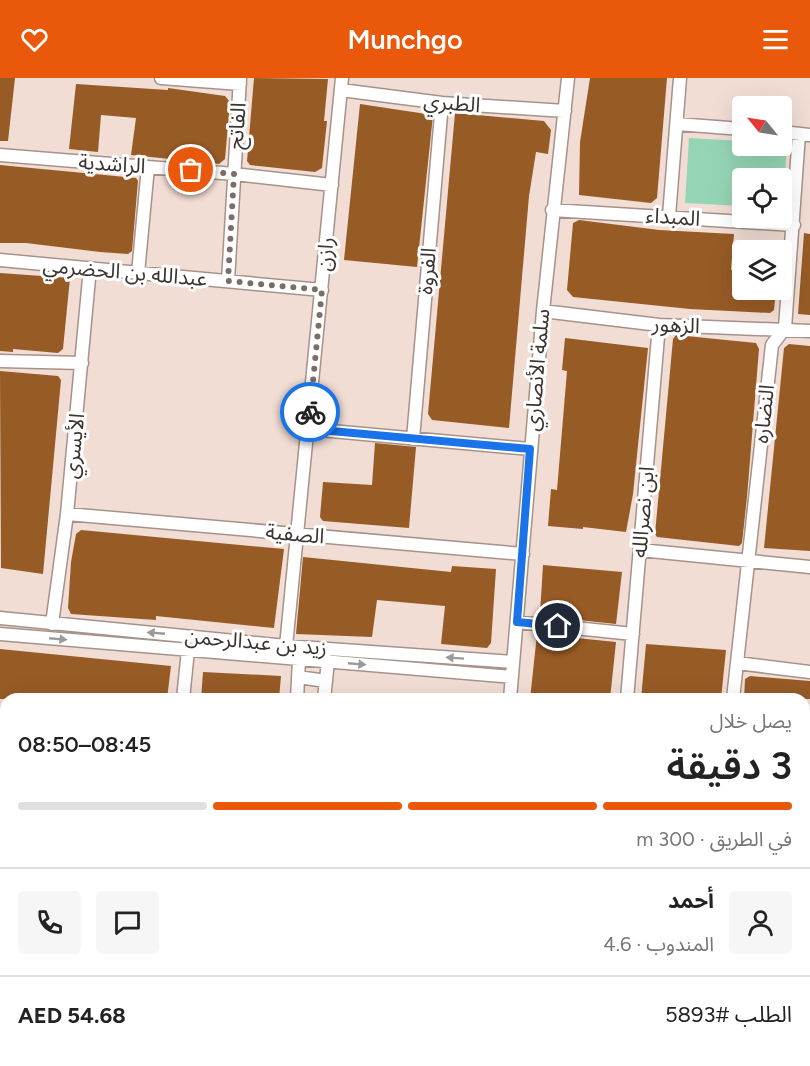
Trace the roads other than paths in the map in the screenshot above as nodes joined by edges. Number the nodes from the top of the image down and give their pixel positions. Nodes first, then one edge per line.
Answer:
1 (161, 78) edge
2 (568, 78) edge
3 (680, 78) edge
4 (240, 81) edge
5 (341, 84) edge
6 (442, 103) junction
7 (565, 111) junction
8 (677, 124) junction
9 (732, 128) edge
10 (804, 134) edge
11 (0, 155) edge
12 (148, 167) junction
13 (234, 174) junction
14 (332, 185) junction
15 (552, 210) junction
16 (669, 216) junction
17 (794, 225) junction
18 (0, 260) edge
19 (90, 268) junction
20 (138, 273) junction
21 (228, 281) junction
22 (322, 290) junction
23 (543, 311) junction
24 (659, 325) junction
25 (785, 328) junction
26 (810, 331) edge
27 (0, 361) edge
28 (82, 363) junction
29 (309, 429) junction
30 (413, 439) junction
31 (530, 449) junction
32 (67, 514) junction
33 (299, 535) junction
34 (640, 550) junction
35 (523, 554) junction
36 (747, 562) junction
37 (810, 567) edge
38 (0, 618) edge
39 (517, 622) junction
40 (52, 624) junction
41 (0, 634) edge
42 (633, 634) junction
43 (286, 646) junction
44 (188, 650) junction
45 (299, 660) junction
46 (328, 661) junction
47 (513, 662) junction
48 (737, 663) junction
49 (810, 672) edge
50 (298, 677) junction
51 (512, 677) junction
52 (326, 681) junction
53 (184, 693) edge
54 (297, 693) edge
55 (325, 693) edge
56 (511, 693) edge
57 (628, 693) edge
58 (734, 693) edge

1 - 4 street
2 - 7 street, سلمة الأنصاري
3 - 8 street
4 - 13 street, الفاتح
5 - 6 street, الطبري
5 - 14 street, رازن
6 - 7 street, الطبري
6 - 30 street, الفروة
7 - 15 street, سلمة الأنصاري
8 - 9 street
8 - 16 street
10 - 17 street, النضاره
11 - 12 street, الراشدية
12 - 13 street, الراشدية
12 - 20 street
13 - 14 street, الراشدية
13 - 21 street, الفاتح
14 - 22 street, رازن
15 - 16 street, المبداء
15 - 23 street, سلمة الأنصاري
16 - 17 street, المبداء
17 - 25 street, النضاره
18 - 19 street, عبدالله بن الحضرمي
19 - 20 street, عبدالله بن الحضرمي
19 - 28 street, الأيسري
20 - 21 street, عبدالله بن الحضرمي
21 - 22 street, عبدالله بن الحضرمي
22 - 29 street, رازن
23 - 24 street, الزهور
23 - 31 street, سلمة الأنصاري
24 - 25 street, الزهور
24 - 34 street, ابن نصرالله
25 - 26 street, الزهور
25 - 36 street, النضاره
27 - 28 street
28 - 32 street, الأيسري
29 - 30 street
29 - 33 street, رازن
30 - 31 street
31 - 35 street, سلمة الأنصاري
32 - 33 street, الصفية
32 - 40 street, الأيسري
33 - 35 street, الصفية
33 - 43 street, رازن
34 - 36 street
34 - 42 street, ابن نصرالله
35 - 39 street, سلمة الأنصاري
36 - 37 street
36 - 48 street, النضاره
38 - 40 street, زيد بن عبدالرحمن
39 - 42 street
39 - 47 street, سلمة الأنصاري
43 -> 40 street, زيد بن عبدالرحمن
41 -> 44 street, زيد بن عبدالرحمن
42 - 57 street, ابن نصرالله
47 -> 43 street, زيد بن عبدالرحمن
44 - 45 street, زيد بن عبدالرحمن
44 - 53 street
45 - 46 street, زيد بن عبدالرحمن
45 - 50 street
46 -> 51 street, زيد بن عبدالرحمن
46 - 52 street
47 - 51 street, سلمة الأنصاري
48 - 49 street
48 - 58 street, النضاره
50 - 52 street
50 - 54 street
51 - 56 street, سلمة الأنصاري
52 - 55 street

